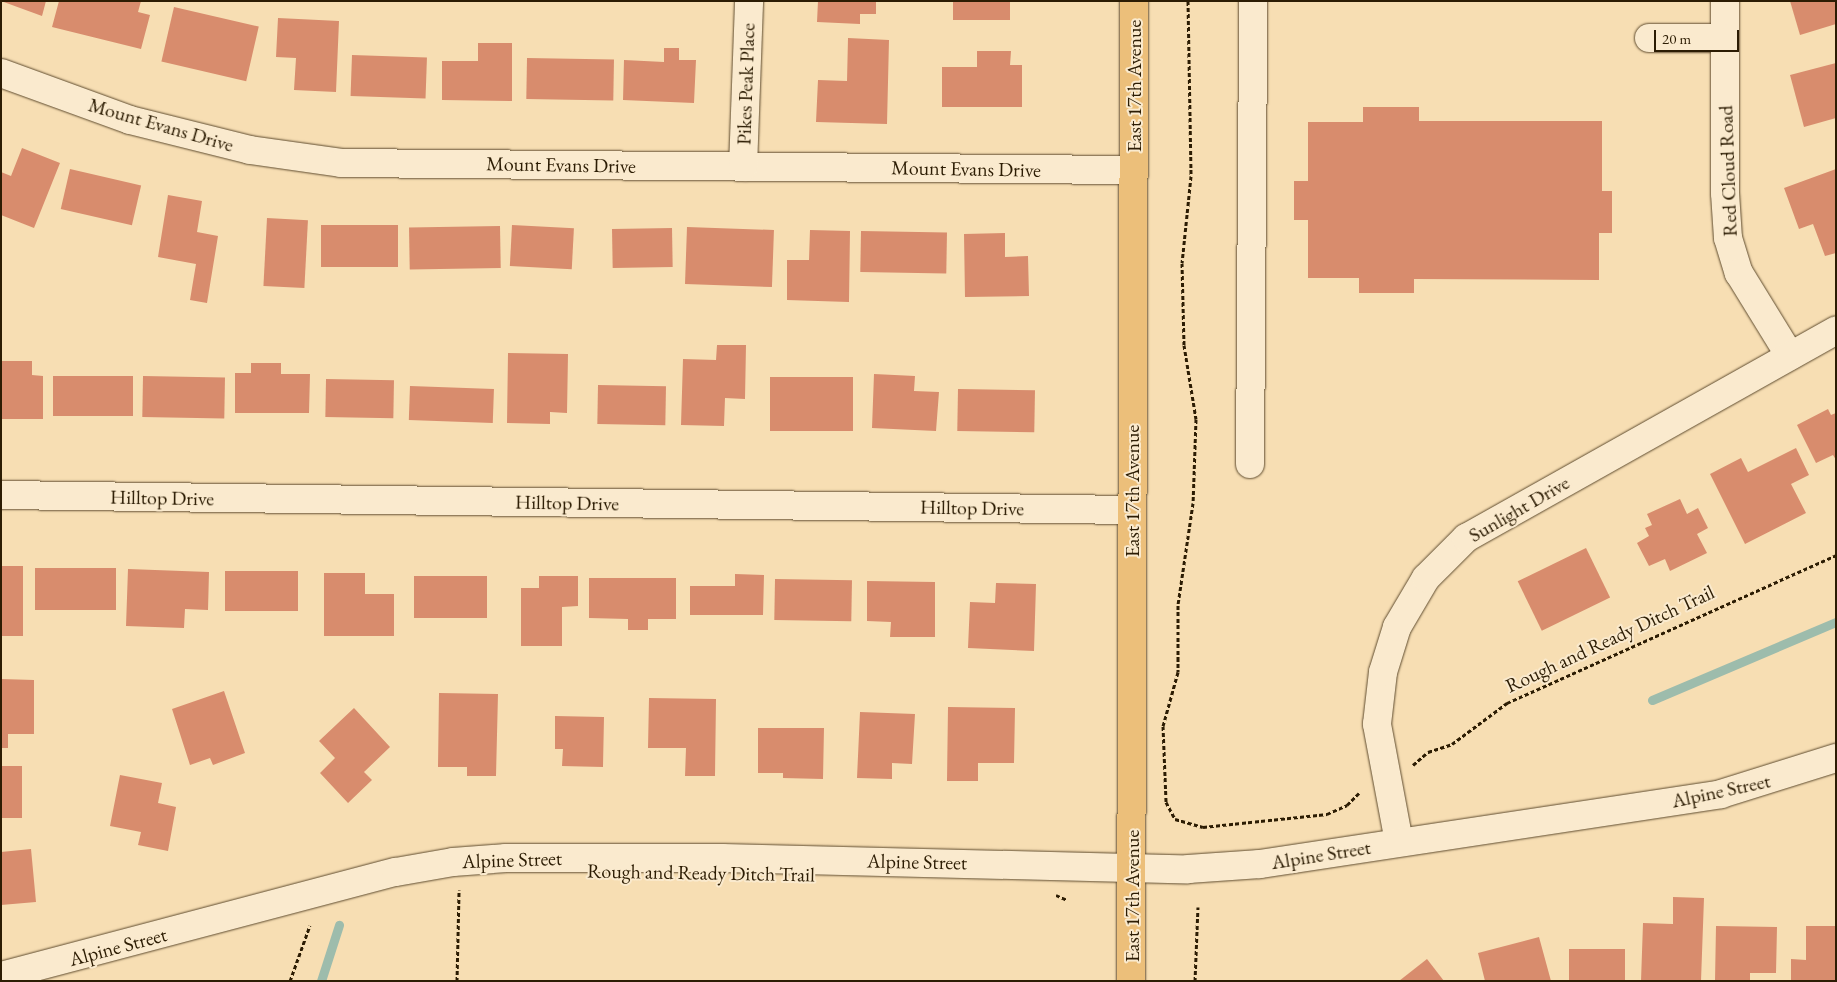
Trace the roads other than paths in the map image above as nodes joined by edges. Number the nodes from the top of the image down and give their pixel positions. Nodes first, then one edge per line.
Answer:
1 (749, 1) edge
2 (1134, 1) edge
3 (1253, 1) edge
4 (1725, 1) edge
5 (1649, 38) dead end
6 (1725, 38) junction
7 (1, 73) edge
8 (743, 166) junction
9 (1134, 170) junction
10 (1836, 330) edge
11 (1790, 356) junction
12 (1250, 464) dead end
13 (1, 495) edge
14 (1132, 510) junction
15 (1836, 758) edge
16 (1399, 842) junction
17 (1131, 868) junction
18 (1, 976) edge
19 (1132, 981) edge

1 - 8 street, Pikes Peak Place
2 - 9 main road, East 17th Avenue
3 - 12 street
4 - 6 street, Red Cloud Road
5 - 6 street
6 - 11 street, Red Cloud Road
7 - 8 street, Mount Evans Drive
8 - 9 street, Mount Evans Drive
9 - 14 main road, East 17th Avenue
10 - 11 street, Sunlight Drive
11 - 16 street, Sunlight Drive
13 - 14 street, Hilltop Drive
14 - 17 main road, East 17th Avenue
15 - 16 street, Alpine Street
16 - 17 street, Alpine Street
17 - 18 street, Alpine Street
17 - 19 main road, East 17th Avenue

